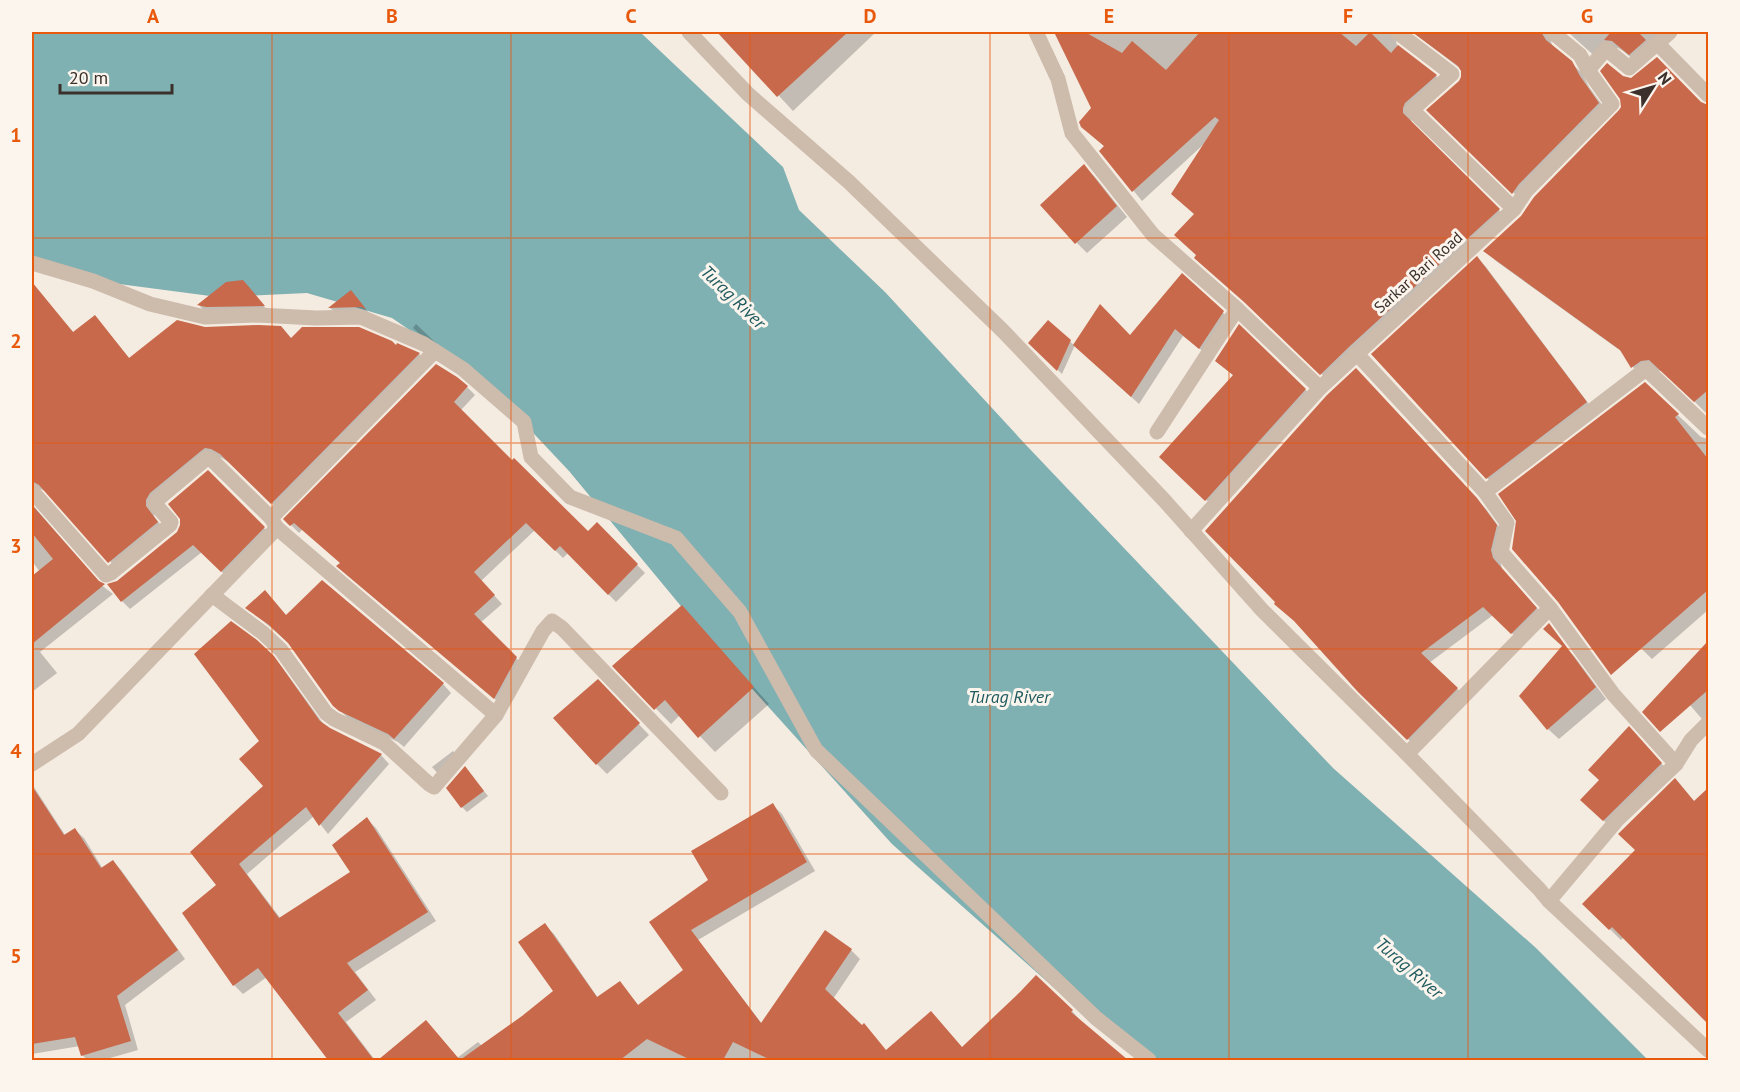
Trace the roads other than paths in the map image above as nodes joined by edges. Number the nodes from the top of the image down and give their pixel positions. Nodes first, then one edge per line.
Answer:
1 (689, 32) edge
2 (1036, 32) edge
3 (1397, 32) edge
4 (1552, 32) edge
5 (1670, 32) edge
6 (1658, 44) junction
7 (1588, 70) junction
8 (1708, 95) edge
9 (1514, 209) junction
10 (32, 263) edge
11 (1237, 309) junction
12 (435, 351) junction
13 (1356, 353) junction
14 (1320, 388) junction
15 (1708, 428) edge
16 (1157, 432) dead end
17 (32, 491) edge
18 (1485, 492) junction
19 (274, 523) junction
20 (1191, 531) junction
21 (212, 595) junction
22 (1550, 608) junction
23 (496, 715) junction
24 (1708, 723) edge
25 (1407, 754) junction
26 (32, 764) edge
27 (1676, 764) junction
28 (721, 793) dead end
29 (1549, 901) junction
30 (1708, 1050) edge
31 (1149, 1060) edge

1 - 20 street
2 - 11 street
3 - 9 street
4 - 7 street
5 - 6 street
6 - 7 street
6 - 8 street
7 - 9 street, Sarkar Bari Road
9 - 13 street, Sarkar Bari Road
10 - 12 street
11 - 14 street
11 - 16 street
12 - 19 street
12 - 31 street
13 - 14 street, Sarkar Bari Road
13 - 18 street
14 - 20 street, Sarkar Bari Road
15 - 18 street
17 - 19 street
18 - 22 street
19 - 21 street
19 - 23 street
20 - 25 street
21 - 23 street
21 - 26 street
22 - 25 street
22 - 27 street
23 - 28 street
24 - 27 street
25 - 29 street
27 - 29 street
29 - 30 street

